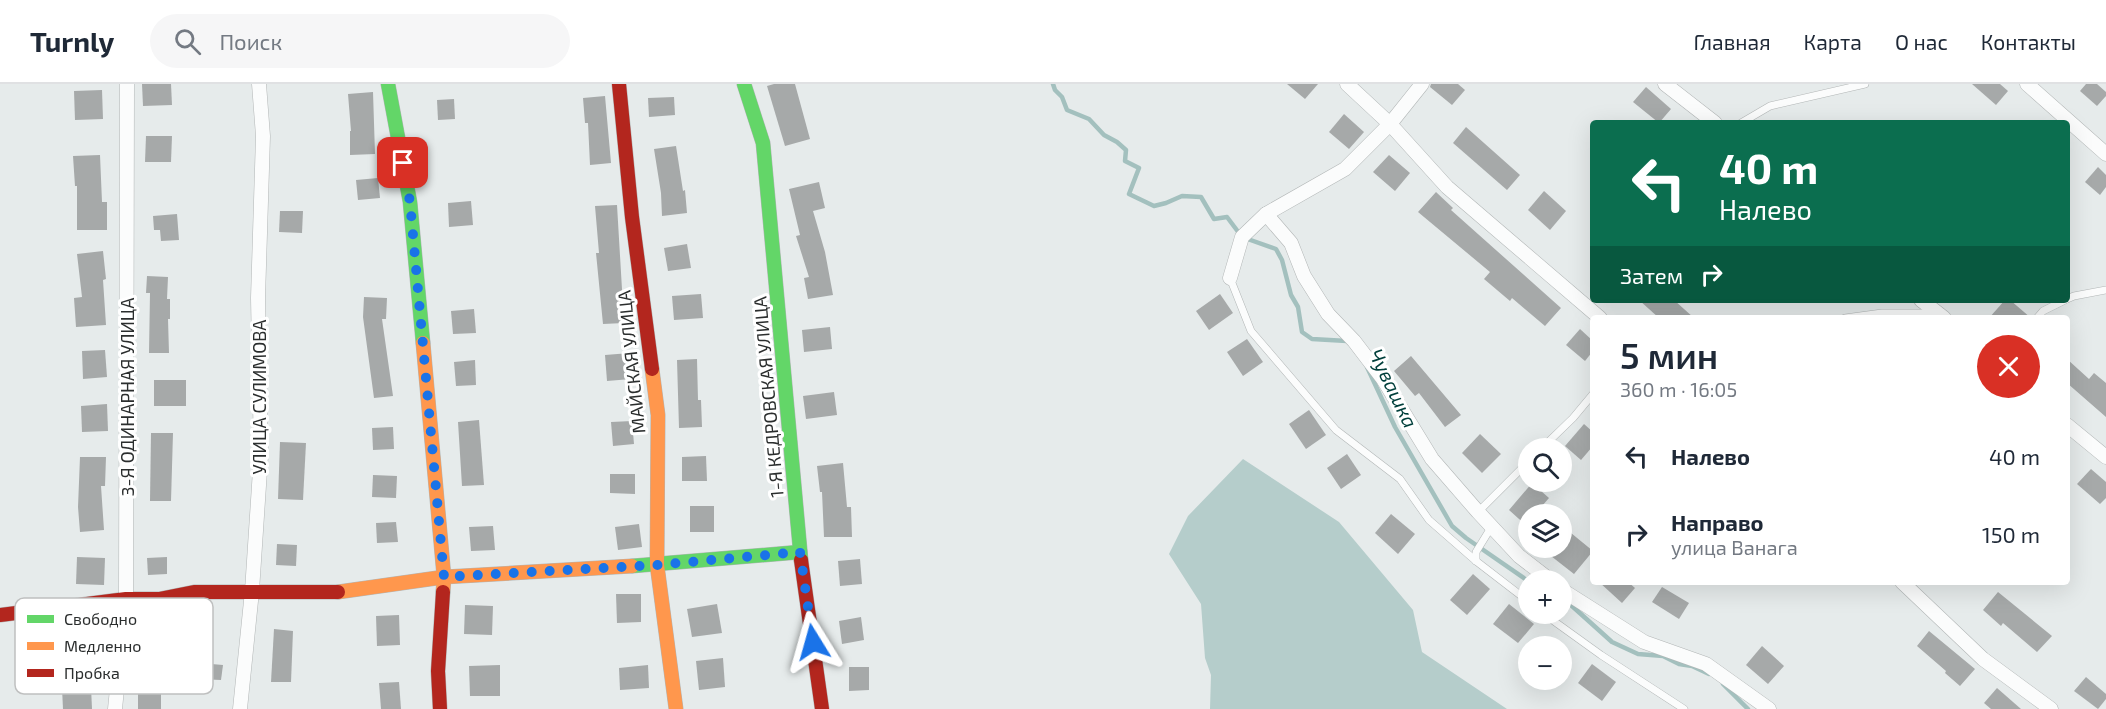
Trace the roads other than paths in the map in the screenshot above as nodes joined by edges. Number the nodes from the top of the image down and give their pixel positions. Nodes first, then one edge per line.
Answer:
1 (127, 84) edge
2 (259, 84) edge
3 (388, 84) edge
4 (619, 84) edge
5 (744, 84) edge
6 (1347, 84) edge
7 (1422, 84) edge
8 (1665, 84) edge
9 (1865, 84) edge
10 (2034, 86) edge
11 (1711, 120) edge
12 (1746, 120) edge
13 (1390, 124) junction
14 (2106, 154) edge
15 (1266, 214) junction
16 (1230, 278) joint
17 (2106, 290) edge
18 (2070, 298) edge
19 (1925, 303) edge
20 (2060, 303) edge
21 (1596, 315) edge
22 (1867, 315) edge
23 (1940, 315) edge
24 (2040, 315) edge
25 (1590, 398) edge
26 (2070, 427) edge
27 (1552, 438) edge
28 (2106, 457) edge
29 (1518, 472) edge
30 (1478, 512) junction
31 (1492, 526) junction
32 (800, 552) junction
33 (1476, 561) junction
34 (657, 565) junction
35 (1538, 570) edge
36 (444, 577) junction
37 (1905, 585) edge
38 (252, 591) junction
39 (1518, 593) edge
40 (1572, 596) edge
41 (126, 598) edge
42 (164, 598) edge
43 (15, 613) edge
44 (0, 615) edge
45 (1558, 624) edge
46 (117, 694) edge
47 (116, 709) edge
48 (240, 709) edge
49 (440, 709) edge
50 (676, 709) edge
51 (822, 709) edge
52 (1684, 709) edge
53 (1769, 709) edge
54 (2051, 709) edge

1 - 41 street, 3-Я ОДИНАРНАЯ УЛИЦА
2 - 38 street, УЛИЦА СУЛИМОВА
3 - 36 street
4 - 34 street, МАЙСКАЯ УЛИЦА
5 - 32 street, 1-Я КЕДРОВСКАЯ УЛИЦА
6 - 13 street
7 - 13 street
8 - 11 street
9 - 12 lane
10 - 14 street
13 - 15 street
13 - 21 street
15 - 16 street
15 - 30 street
16 - 33 lane
17 - 18 lane
19 - 23 street
20 - 24 lane
22 - 23 lane
25 - 27 lane
26 - 28 street
29 - 30 lane
30 - 31 street
31 - 33 lane
31 - 35 street
32 - 34 street
32 - 51 street, 1-Я КЕДРОВСКАЯ УЛИЦА
33 - 39 lane
34 - 36 street
34 - 50 street, МАЙСКАЯ УЛИЦА
36 - 38 street
36 - 49 street
37 - 54 street
38 - 42 street
38 - 48 street, УЛИЦА СУЛИМОВА
40 - 53 street
43 - 44 street
45 - 52 lane
46 - 47 street, 3-Я ОДИНАРНАЯ УЛИЦА

